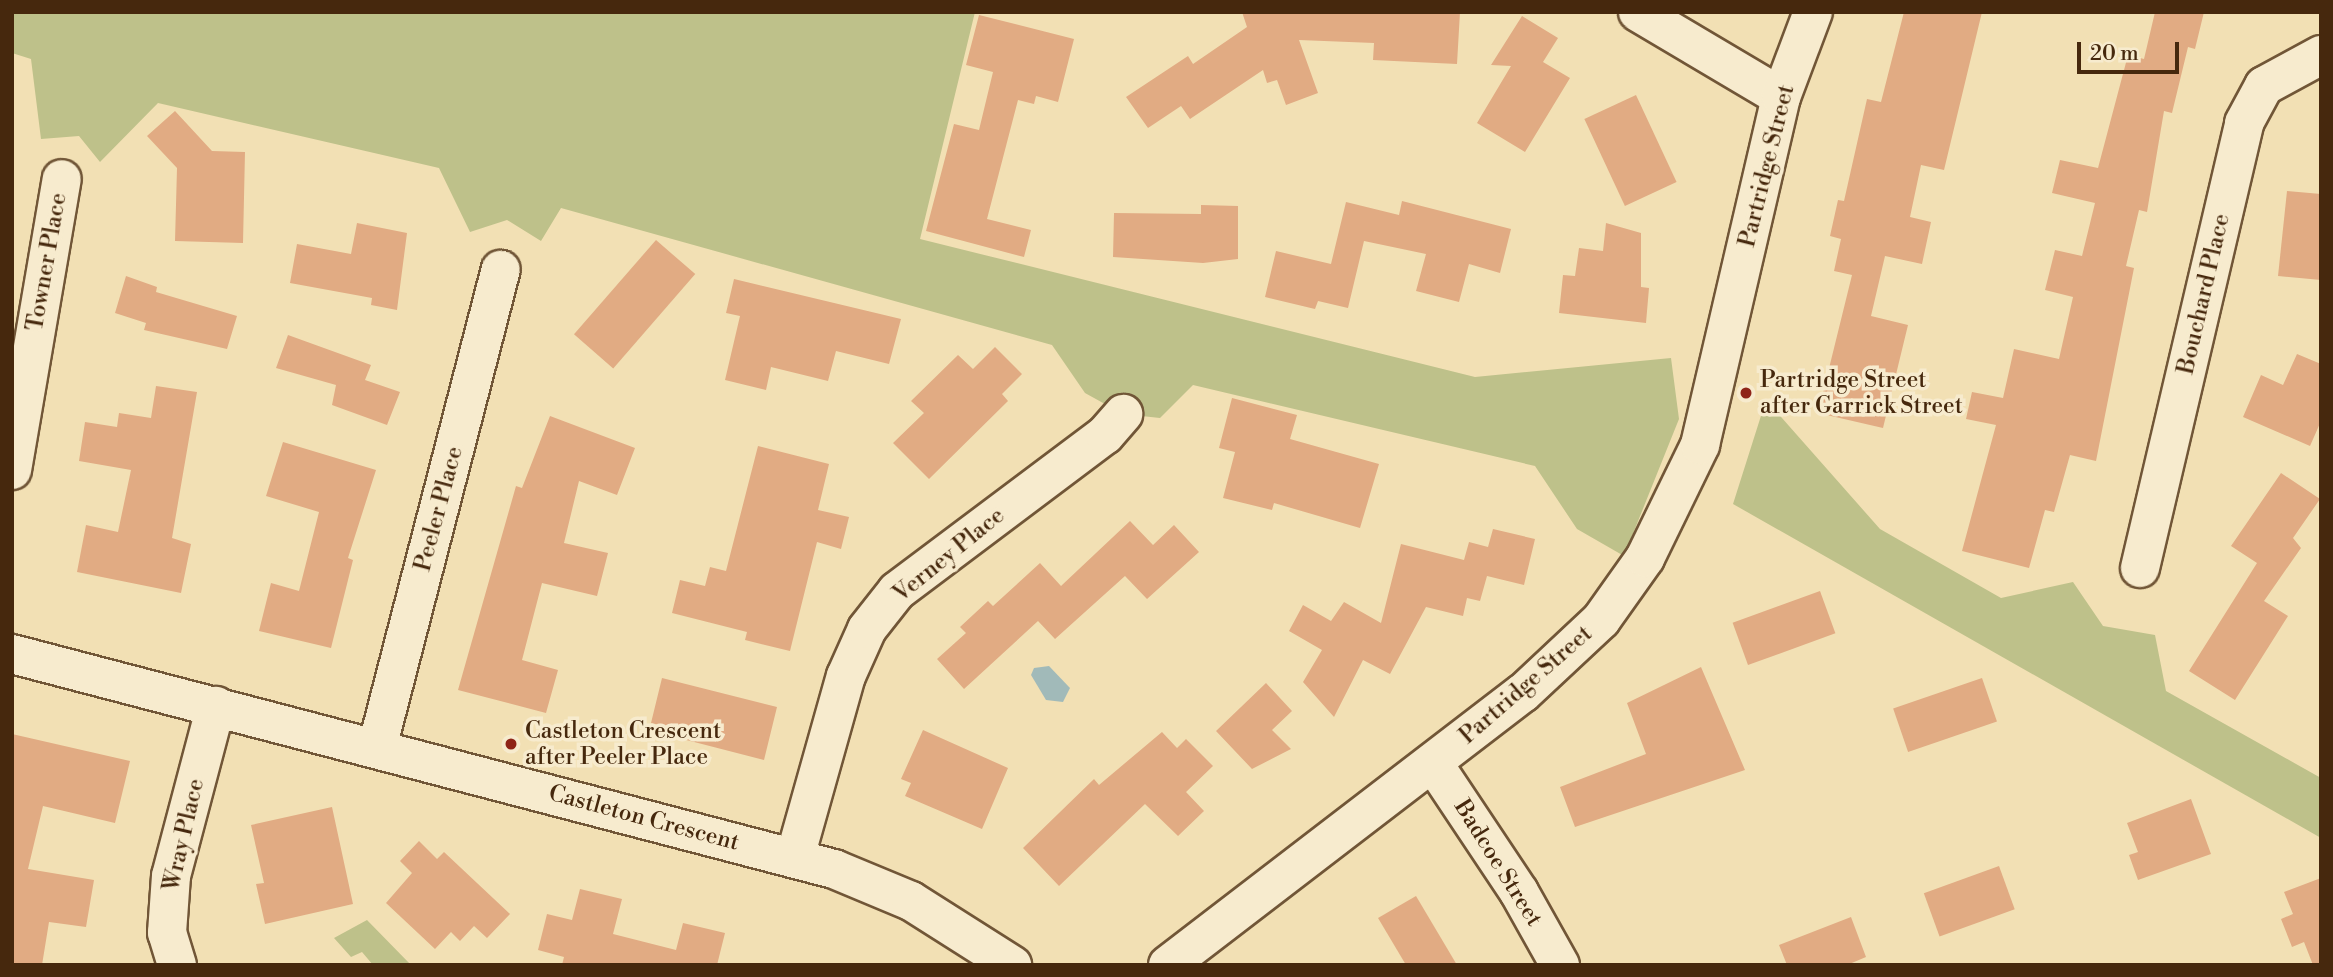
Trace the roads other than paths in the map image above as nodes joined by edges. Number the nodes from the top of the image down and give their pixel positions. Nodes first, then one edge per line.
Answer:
1 (1638, 12) edge
2 (1813, 12) edge
3 (2321, 55) edge
4 (1781, 97) junction
5 (62, 178) dead end
6 (501, 270) dead end
7 (1123, 414) dead end
8 (12, 470) edge
9 (2140, 568) dead end
10 (12, 654) edge
11 (216, 706) junction
12 (377, 748) junction
13 (1433, 762) junction
14 (795, 857) junction
15 (177, 965) edge
16 (1012, 965) edge
17 (1168, 965) edge
18 (1560, 965) edge

1 - 4 street
2 - 4 street, Partridge Street
3 - 9 street, Bouchard Place
4 - 13 street, Partridge Street
5 - 8 street, Towner Place
6 - 12 street, Peeler Place
7 - 14 street, Verney Place
10 - 11 street, Castleton Crescent
11 - 12 street, Castleton Crescent
11 - 15 street, Wray Place
12 - 14 street, Castleton Crescent
13 - 17 street, Partridge Street
13 - 18 street, Badcoe Street
14 - 16 street, Castleton Crescent

